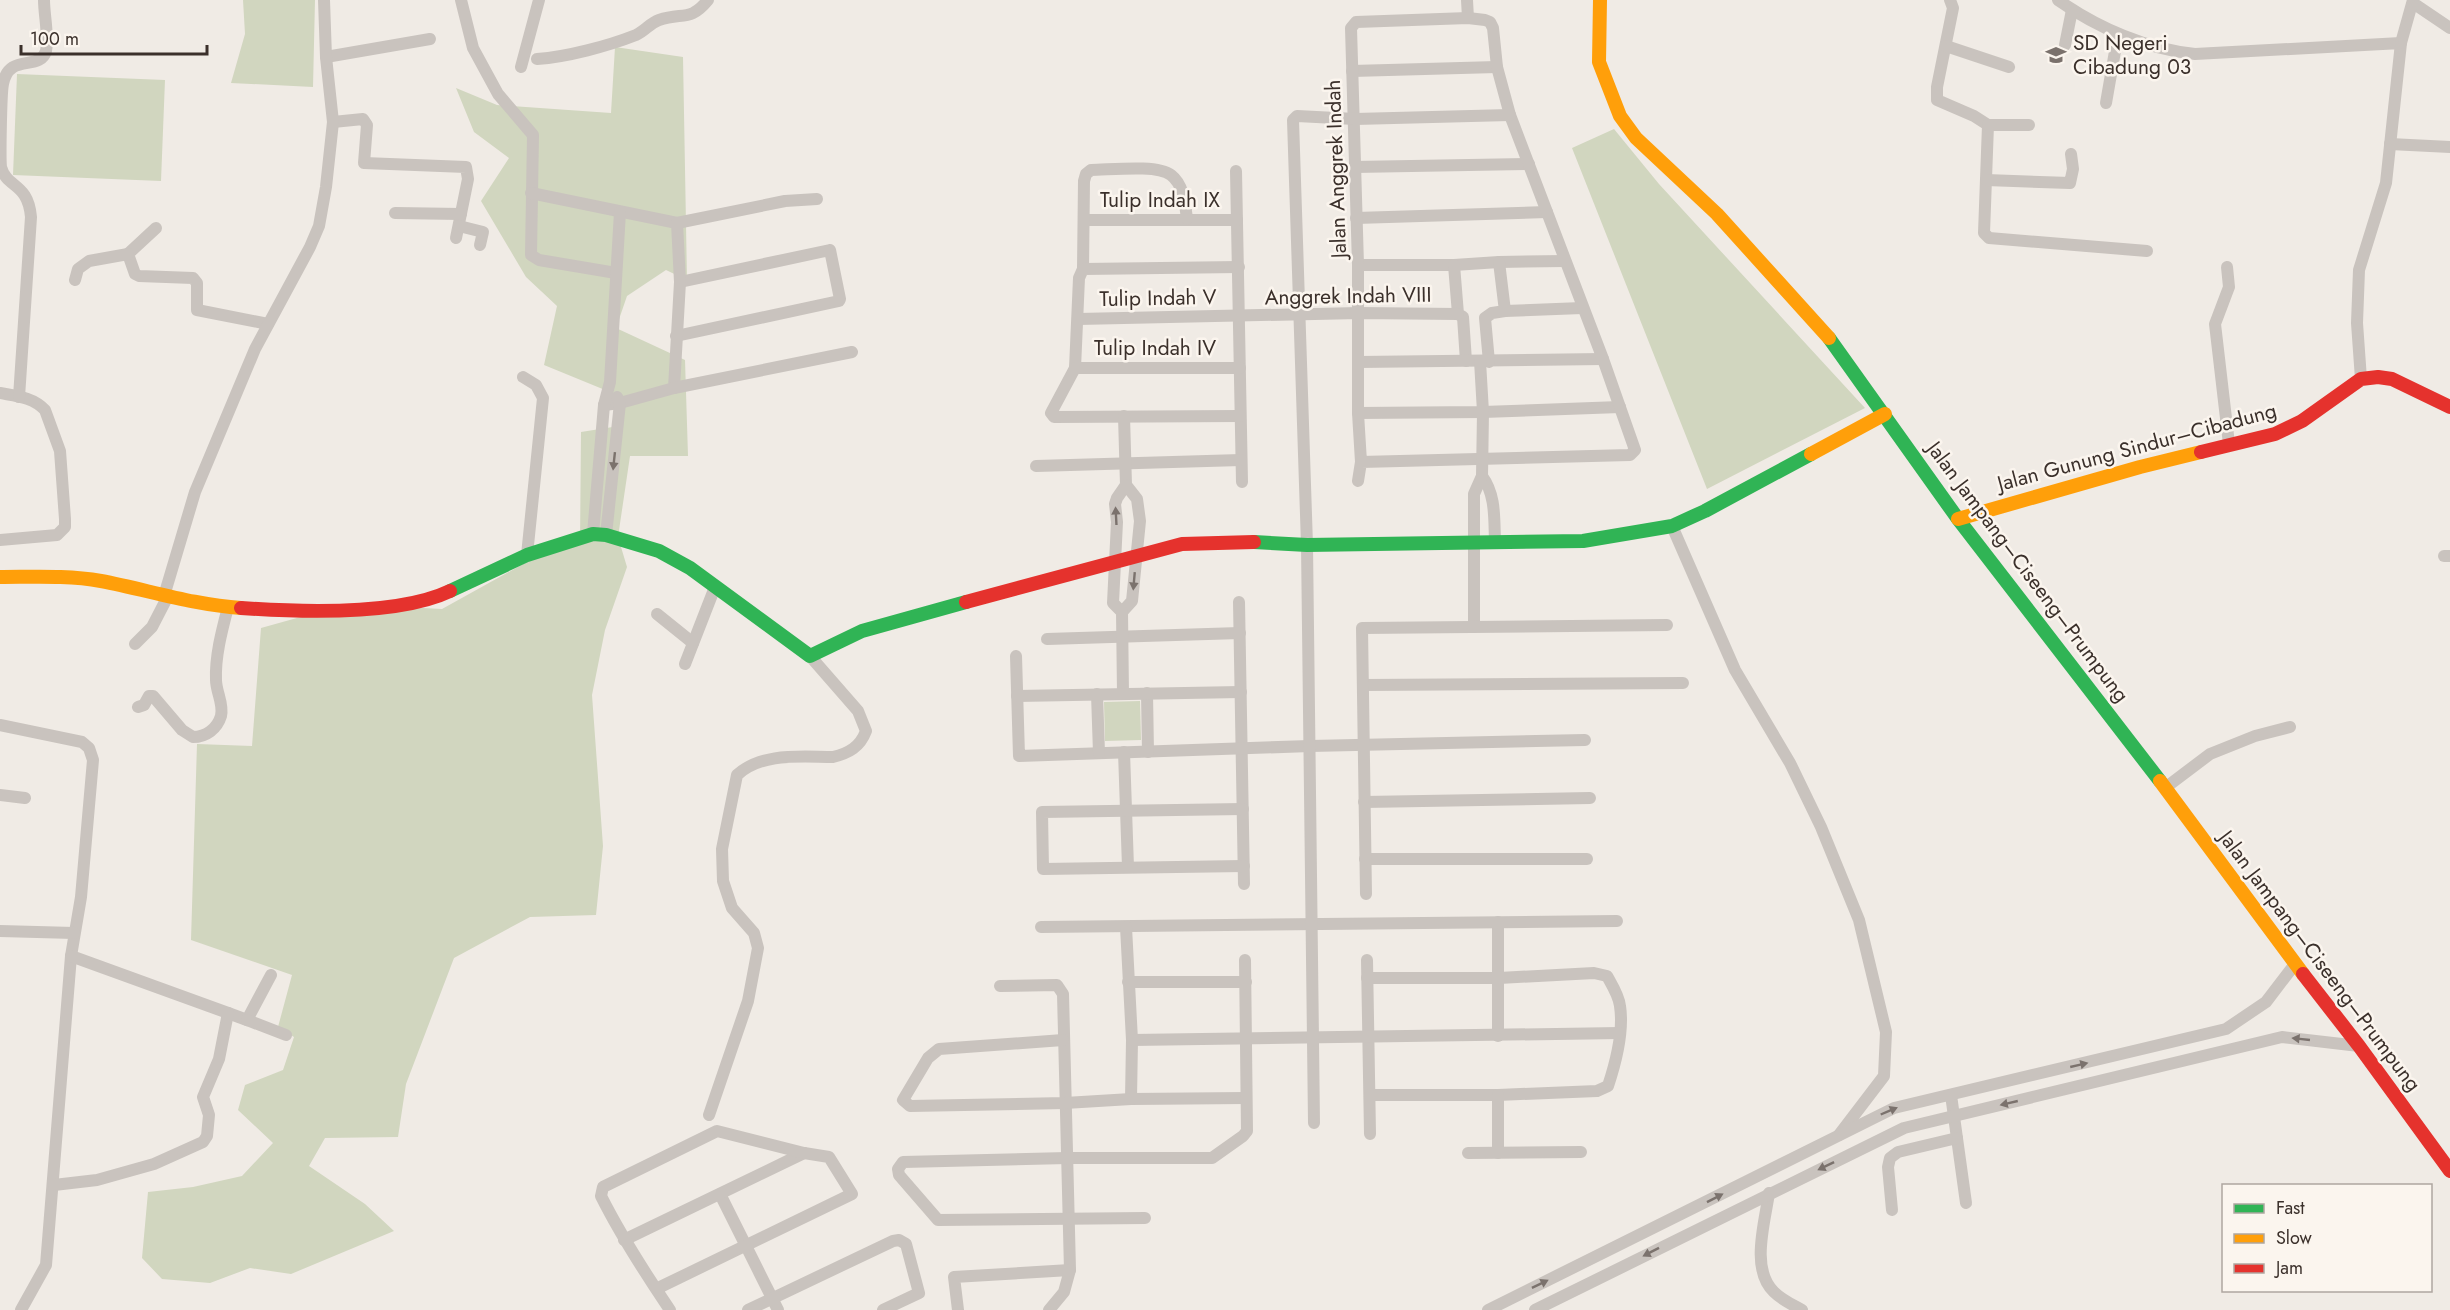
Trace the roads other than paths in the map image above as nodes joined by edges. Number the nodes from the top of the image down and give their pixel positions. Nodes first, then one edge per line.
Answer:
1 (44, 0) edge
2 (324, 0) edge
3 (461, 0) edge
4 (539, 0) edge
5 (708, 0) edge
6 (1467, 0) edge
7 (1600, 0) edge
8 (1950, 0) edge
9 (2058, 0) edge
10 (2413, 1) edge
11 (2072, 10) junction
12 (1468, 18) junction
13 (2450, 28) edge
14 (2118, 33) junction
15 (430, 39) dead end
16 (2401, 43) junction
17 (2065, 45) dead end
18 (1946, 46) junction
19 (326, 57) junction
20 (537, 59) dead end
21 (521, 67) dead end
22 (1497, 67) junction
23 (2008, 67) dead end
24 (1352, 71) junction
25 (2106, 104) dead end
26 (1510, 115) junction
27 (1355, 119) junction
28 (333, 122) junction
29 (1988, 125) junction
30 (2029, 125) dead end
31 (2390, 144) junction
32 (2450, 147) edge
33 (2071, 154) dead end
34 (1529, 164) junction
35 (1354, 167) junction
36 (1236, 171) dead end
37 (1986, 180) junction
38 (531, 194) junction
39 (817, 199) dead end
40 (620, 212) junction
41 (1547, 212) junction
42 (395, 213) dead end
43 (1356, 218) junction
44 (1187, 219) junction
45 (1084, 220) junction
46 (1238, 220) junction
47 (677, 223) junction
48 (459, 226) junction
49 (156, 228) dead end
50 (480, 244) dead end
51 (2147, 251) dead end
52 (128, 254) junction
53 (1565, 261) junction
54 (1499, 262) junction
55 (1358, 265) junction
56 (1454, 265) junction
57 (1239, 267) junction
58 (2227, 267) dead end
59 (1083, 269) junction
60 (616, 273) junction
61 (75, 280) dead end
62 (680, 282) junction
63 (1582, 308) junction
64 (1505, 311) junction
65 (1359, 313) junction
66 (1458, 314) junction
67 (1300, 316) junction
68 (1238, 317) junction
69 (1078, 319) junction
70 (268, 324) junction
71 (676, 336) junction
72 (852, 352) dead end
73 (1603, 359) junction
74 (1466, 361) junction
75 (1485, 361) junction
76 (1359, 362) junction
77 (1240, 368) junction
78 (1074, 370) junction
79 (523, 377) dead end
80 (2361, 379) junction
81 (609, 382) junction
82 (674, 388) junction
83 (0, 393) edge
84 (19, 397) junction
85 (620, 403) junction
86 (604, 405) junction
87 (1620, 407) junction
88 (2450, 407) edge
89 (1483, 412) junction
90 (1358, 413) junction
91 (1885, 414) junction
92 (1124, 416) junction
93 (1240, 416) junction
94 (2229, 444) junction
95 (1241, 460) junction
96 (1482, 460) junction
97 (1361, 462) junction
98 (1126, 463) junction
99 (1036, 466) dead end
100 (1482, 476) junction
101 (1358, 481) dead end
102 (1242, 482) dead end
103 (1126, 485) junction
104 (1958, 519) junction
105 (1678, 523) junction
106 (600, 535) junction
107 (0, 540) edge
108 (1474, 541) junction
109 (1495, 541) junction
110 (1307, 545) junction
111 (527, 555) junction
112 (1136, 555) junction
113 (1115, 561) junction
114 (0, 578) edge
115 (714, 587) junction
116 (166, 596) junction
117 (1239, 602) dead end
118 (228, 607) junction
119 (1122, 612) junction
120 (657, 614) dead end
121 (1667, 625) dead end
122 (1474, 627) junction
123 (1240, 633) junction
124 (1122, 636) junction
125 (1047, 639) dead end
126 (693, 643) junction
127 (135, 644) dead end
128 (810, 656) junction
129 (1016, 656) dead end
130 (685, 664) dead end
131 (1683, 682) dead end
132 (1363, 685) junction
133 (1241, 692) junction
134 (1147, 693) junction
135 (1097, 694) junction
136 (1123, 694) junction
137 (1017, 696) junction
138 (138, 707) dead end
139 (0, 725) edge
140 (2290, 727) dead end
141 (1585, 740) dead end
142 (1364, 745) junction
143 (1310, 746) junction
144 (1242, 748) junction
145 (1124, 752) junction
146 (1148, 752) junction
147 (1099, 753) junction
148 (2165, 788) junction
149 (0, 795) edge
150 (25, 798) dead end
151 (1590, 798) dead end
152 (1364, 802) junction
153 (1243, 809) junction
154 (1125, 811) junction
155 (1365, 859) junction
156 (1587, 859) dead end
157 (1244, 866) junction
158 (1128, 867) junction
159 (1244, 884) dead end
160 (1366, 894) dead end
161 (1617, 921) dead end
162 (1498, 922) junction
163 (1313, 924) junction
164 (1041, 927) dead end
165 (1126, 927) junction
166 (0, 931) edge
167 (74, 933) junction
168 (71, 956) junction
169 (1245, 960) dead end
170 (1367, 960) dead end
171 (2295, 963) junction
172 (271, 975) dead end
173 (1367, 978) junction
174 (1499, 978) junction
175 (1128, 982) junction
176 (1246, 982) junction
177 (1000, 986) dead end
178 (228, 1012) junction
179 (247, 1020) junction
180 (1620, 1034) junction
181 (286, 1035) dead end
182 (1498, 1036) junction
183 (1313, 1037) junction
184 (1368, 1037) junction
185 (1246, 1038) junction
186 (1063, 1040) junction
187 (1132, 1040) junction
188 (2185, 1040) junction
189 (2359, 1046) junction
190 (2190, 1060) junction
191 (1370, 1095) junction
192 (1498, 1095) junction
193 (1951, 1095) junction
194 (1245, 1098) junction
195 (1131, 1099) junction
196 (1065, 1103) junction
197 (708, 1115) dead end
198 (1954, 1116) junction
199 (1314, 1123) dead end
200 (1370, 1134) dead end
201 (1839, 1135) junction
202 (1957, 1138) junction
203 (1581, 1152) dead end
204 (804, 1153) junction
205 (1467, 1153) dead end
206 (1498, 1153) junction
207 (1067, 1158) junction
208 (2448, 1166) edge
209 (54, 1185) junction
210 (1769, 1193) junction
211 (720, 1194) junction
212 (1966, 1203) dead end
213 (1892, 1210) dead end
214 (1688, 1211) junction
215 (1070, 1218) junction
216 (1145, 1218) dead end
217 (1700, 1227) junction
218 (624, 1240) junction
219 (746, 1246) junction
220 (1070, 1270) junction
221 (656, 1290) junction
222 (775, 1304) edge
223 (21, 1310) edge
224 (670, 1310) edge
225 (748, 1310) edge
226 (883, 1310) edge
227 (958, 1310) edge
228 (1049, 1310) edge
229 (1488, 1310) edge
230 (1535, 1310) edge
231 (1802, 1310) edge

1 - 84 street
2 - 19 street
3 - 38 street
4 - 21 street
5 - 20 street
6 - 12 street
7 - 91 street, Jalan Jampang–Ciseeng–Prumpung
8 - 18 street
9 - 11 street
10 - 13 street
10 - 16 street
11 - 14 street
11 - 17 street
12 - 22 street
12 - 24 street, Jalan Anggrek Indah
14 - 16 street
14 - 25 street
15 - 19 street
16 - 31 street
18 - 23 street
18 - 29 street
19 - 28 street
22 - 24 street
22 - 26 street
24 - 27 street, Jalan Anggrek Indah
26 - 27 street
26 - 34 street
27 - 35 street, Jalan Anggrek Indah
27 - 67 street
28 - 48 street
28 - 70 street
29 - 30 street
29 - 37 street
31 - 32 street
31 - 80 street
33 - 37 street
34 - 35 street
34 - 41 street
35 - 43 street, Jalan Anggrek Indah
36 - 46 street
37 - 51 street
38 - 40 street
38 - 60 street
39 - 47 street
40 - 47 street
40 - 60 street
41 - 43 street
41 - 53 street
42 - 48 street
43 - 55 street, Jalan Anggrek Indah
44 - 45 street, Tulip Indah IX
44 - 45 street
44 - 46 street, Tulip Indah IX
45 - 59 street
46 - 57 street
47 - 62 street
48 - 50 street
49 - 52 street
52 - 61 street
52 - 70 street
53 - 54 street
53 - 63 street
54 - 56 street
54 - 64 street
55 - 56 street
55 - 65 street, Jalan Anggrek Indah
56 - 66 street
57 - 59 street
57 - 68 street
58 - 94 street
59 - 69 street
60 - 81 street
62 - 71 street
62 - 71 street
63 - 64 street
63 - 73 street
64 - 75 street
65 - 66 street, Anggrek Indah VIII
65 - 67 street, Anggrek Indah VIII
65 - 76 street, Jalan Anggrek Indah
66 - 74 street
67 - 68 street, Anggrek Indah VIII
67 - 110 street
68 - 69 street, Tulip Indah V
68 - 77 street
69 - 78 street
70 - 116 street
71 - 82 street
72 - 82 street
73 - 75 street
73 - 87 street
74 - 75 street
74 - 76 street
75 - 89 street
76 - 90 street, Jalan Anggrek Indah
77 - 78 street, Tulip Indah IV
77 - 93 street
78 - 92 street
79 - 111 street
80 - 88 street
80 - 94 street, Jalan Gunung Sindur–Cibadung
81 - 85 street
81 - 86 street
82 - 85 street
83 - 84 street
84 - 107 street
85 - 86 street
85 -> 106 street
86 - 106 street
87 - 89 street
87 - 96 street
89 - 90 street
89 - 96 street
90 - 97 street, Jalan Anggrek Indah
91 - 104 street, Jalan Jampang–Ciseeng–Prumpung
91 - 105 street
92 - 93 street
92 - 98 street
93 - 95 street
94 - 104 street, Jalan Gunung Sindur–Cibadung
95 - 98 street
95 - 102 street
96 - 97 street
96 - 100 street
97 - 101 street, Jalan Anggrek Indah
98 - 99 street
98 - 103 street
100 - 108 street
100 - 109 street
103 - 112 street
113 -> 103 street
104 - 148 street, Jalan Jampang–Ciseeng–Prumpung
105 - 109 street
105 - 201 street
106 - 111 street
106 - 115 street
108 - 109 street
108 - 110 street
108 - 122 street
110 - 112 street
110 - 143 street
111 - 118 street
112 - 113 street
112 -> 119 street
113 - 119 street
113 - 128 street
114 - 116 street
115 - 126 street
115 - 128 street
116 - 118 street
116 - 127 street
117 - 123 street
118 - 138 street
119 - 124 street
120 - 126 street
121 - 122 street
122 - 132 street
123 - 124 street
123 - 133 street
124 - 125 street
124 - 136 street
126 - 130 street
128 - 197 street
129 - 137 street
131 - 132 street
132 - 142 street
133 - 134 street
133 - 144 street
134 - 136 street
134 - 146 street
135 - 136 street
135 - 137 street
135 - 147 street
137 - 147 street
139 - 167 street
140 - 148 street
141 - 142 street
142 - 143 street
142 - 152 street
143 - 144 street
143 - 163 street
144 - 146 street
144 - 153 street
145 - 146 street
145 - 147 street
145 - 154 street
148 - 171 street, Jalan Jampang–Ciseeng–Prumpung
149 - 150 street
151 - 152 street
152 - 155 street
153 - 154 street
153 - 157 street
154 - 158 street
154 - 158 street
155 - 156 street
155 - 160 street
157 - 158 street
157 - 159 street
161 - 162 street
162 - 163 street
162 - 174 street
163 - 165 street
163 - 183 street
164 - 165 street
165 - 175 street
166 - 167 street
167 - 168 street
168 - 178 street
168 - 209 street
169 - 176 street
170 - 173 street
171 - 188 street
171 - 189 street, Jalan Jampang–Ciseeng–Prumpung
172 - 179 street
173 - 174 street
173 - 184 street
174 - 180 street
174 - 182 street
175 - 176 street
175 - 187 street
176 - 185 street
177 - 186 street
178 - 179 street
178 - 209 street
179 - 181 street
180 - 182 street
180 - 192 street
182 - 184 street
183 - 184 street
183 - 185 street
183 - 199 street
184 - 191 street
185 - 187 street
185 - 194 street
186 - 196 street
186 - 196 street
187 - 195 street
188 - 190 street
193 -> 188 street
189 -> 190 street
189 - 208 street, Jalan Jampang–Ciseeng–Prumpung
190 -> 198 street
191 - 192 street
191 - 200 street
192 - 206 street
193 - 198 street
201 -> 193 street
194 - 195 street
194 - 207 street
195 - 196 street
196 - 207 street
198 - 202 street
198 -> 210 street
214 -> 201 street
202 - 212 street
202 - 213 street
203 - 206 street
204 - 211 street
204 - 218 street
204 - 219 street
205 - 206 street
207 - 215 street
207 - 215 street
209 - 223 street
210 - 217 street
210 - 231 street
211 - 218 street
211 - 219 street
214 - 217 street
229 -> 214 street
215 - 216 street
215 - 220 street
217 -> 230 street
218 - 221 street
219 - 221 street
219 - 222 street
220 - 227 street
220 - 228 street
221 - 224 street
222 - 225 street
222 - 226 street

